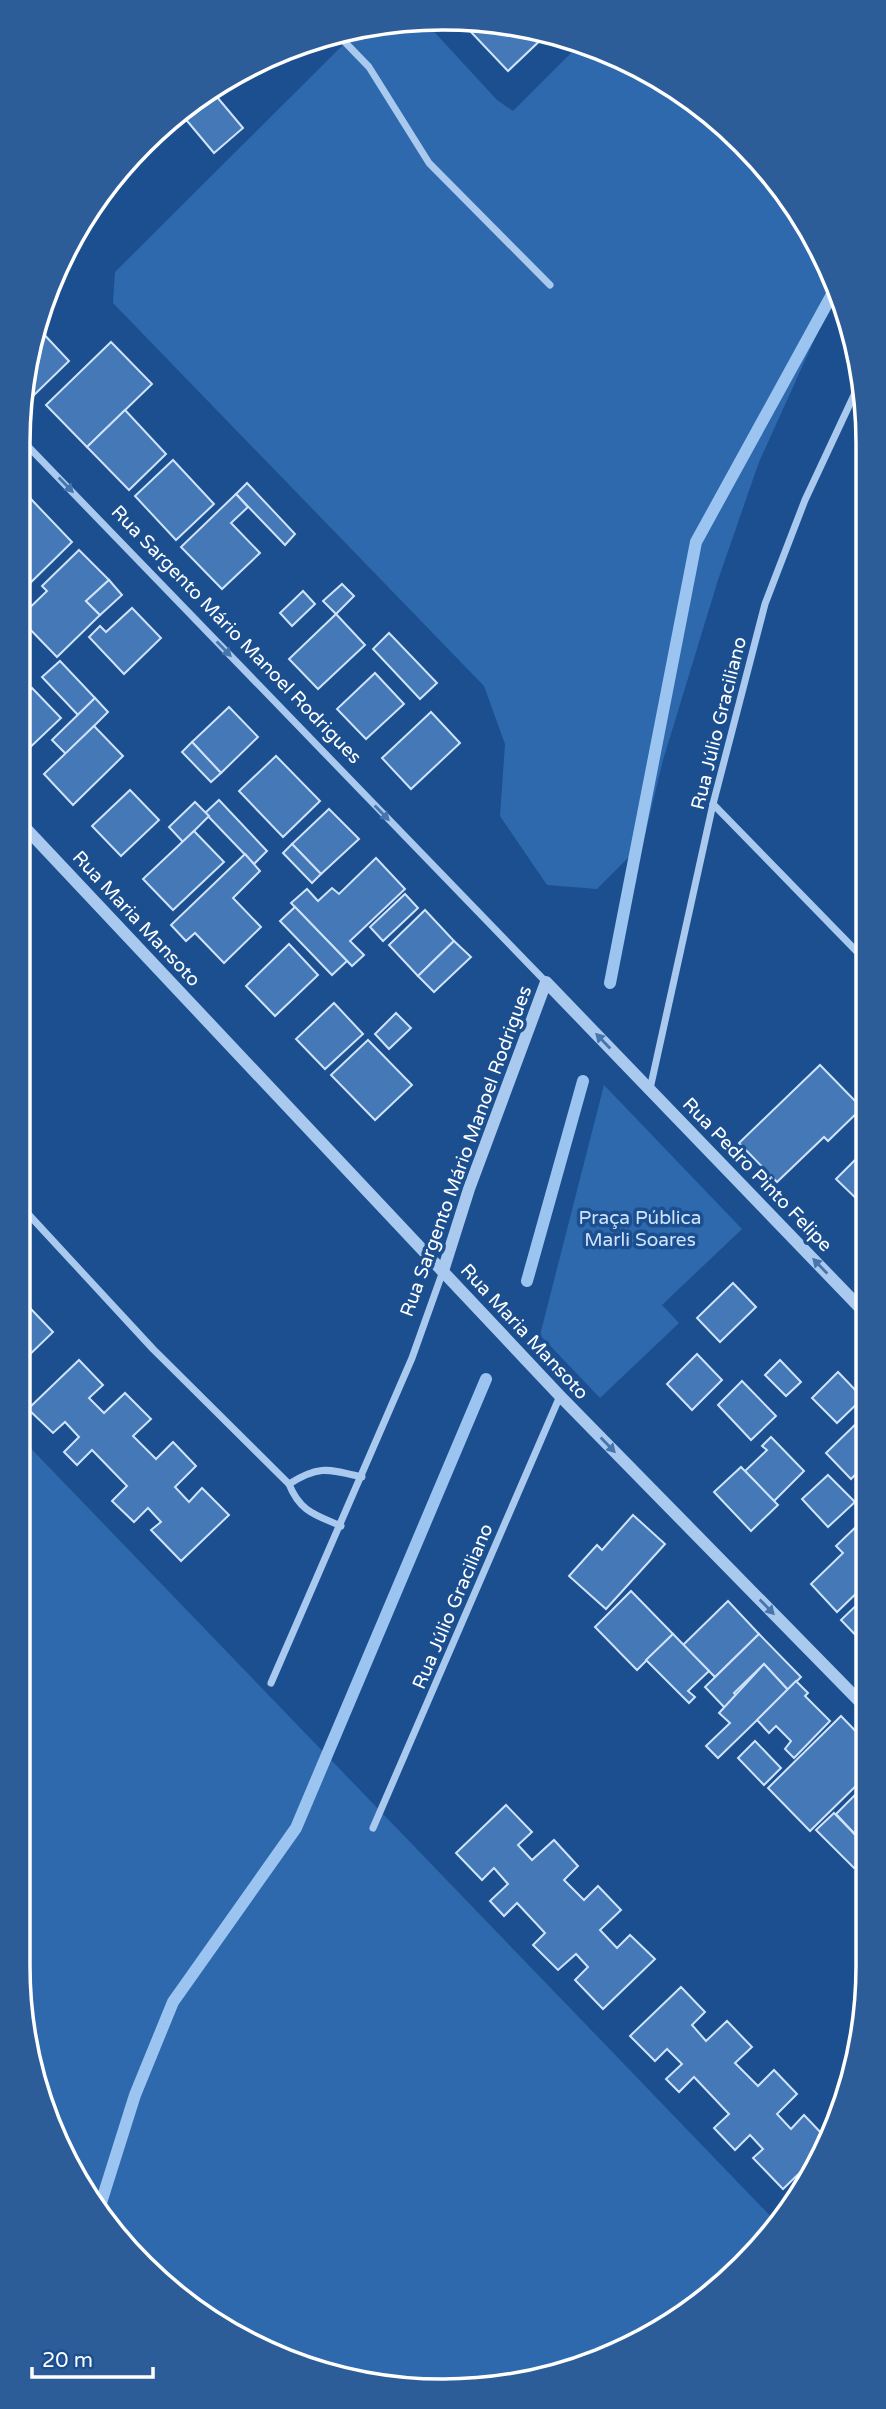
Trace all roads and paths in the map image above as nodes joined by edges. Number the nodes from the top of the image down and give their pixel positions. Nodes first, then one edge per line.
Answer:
1 (345, 42) edge
2 (550, 285) dead end
3 (854, 396) edge
4 (30, 448) edge
5 (713, 804) junction
6 (30, 833) edge
7 (856, 951) edge
8 (545, 982) junction
9 (650, 1090) junction
10 (30, 1216) edge
11 (443, 1271) junction
12 (856, 1304) edge
13 (560, 1396) junction
14 (362, 1477) junction
15 (289, 1484) junction
16 (341, 1527) junction
17 (271, 1683) dead end
18 (856, 1698) edge
19 (373, 1828) dead end

1 - 2 street
3 - 5 street, Rua Júlio Graciliano
4 -> 8 street, Rua Sargento Mário Manoel Rodrigues
5 - 7 street
5 - 9 street, Rua Júlio Graciliano
6 - 11 street, Rua Maria Mansoto
9 -> 8 street, Rua Pedro Pinto Felipe
8 - 11 street, Rua Sargento Mário Manoel Rodrigues
12 -> 9 street, Rua Pedro Pinto Felipe
10 - 15 street
11 - 13 street, Rua Maria Mansoto
11 - 14 street, Rua Sargento Mário Manoel Rodrigues
13 -> 18 street, Rua Maria Mansoto
13 - 19 street, Rua Júlio Graciliano
14 - 15 street
14 - 16 street, Rua Sargento Mário Manoel Rodrigues
15 - 16 street
16 - 17 street, Rua Sargento Mário Manoel Rodrigues

